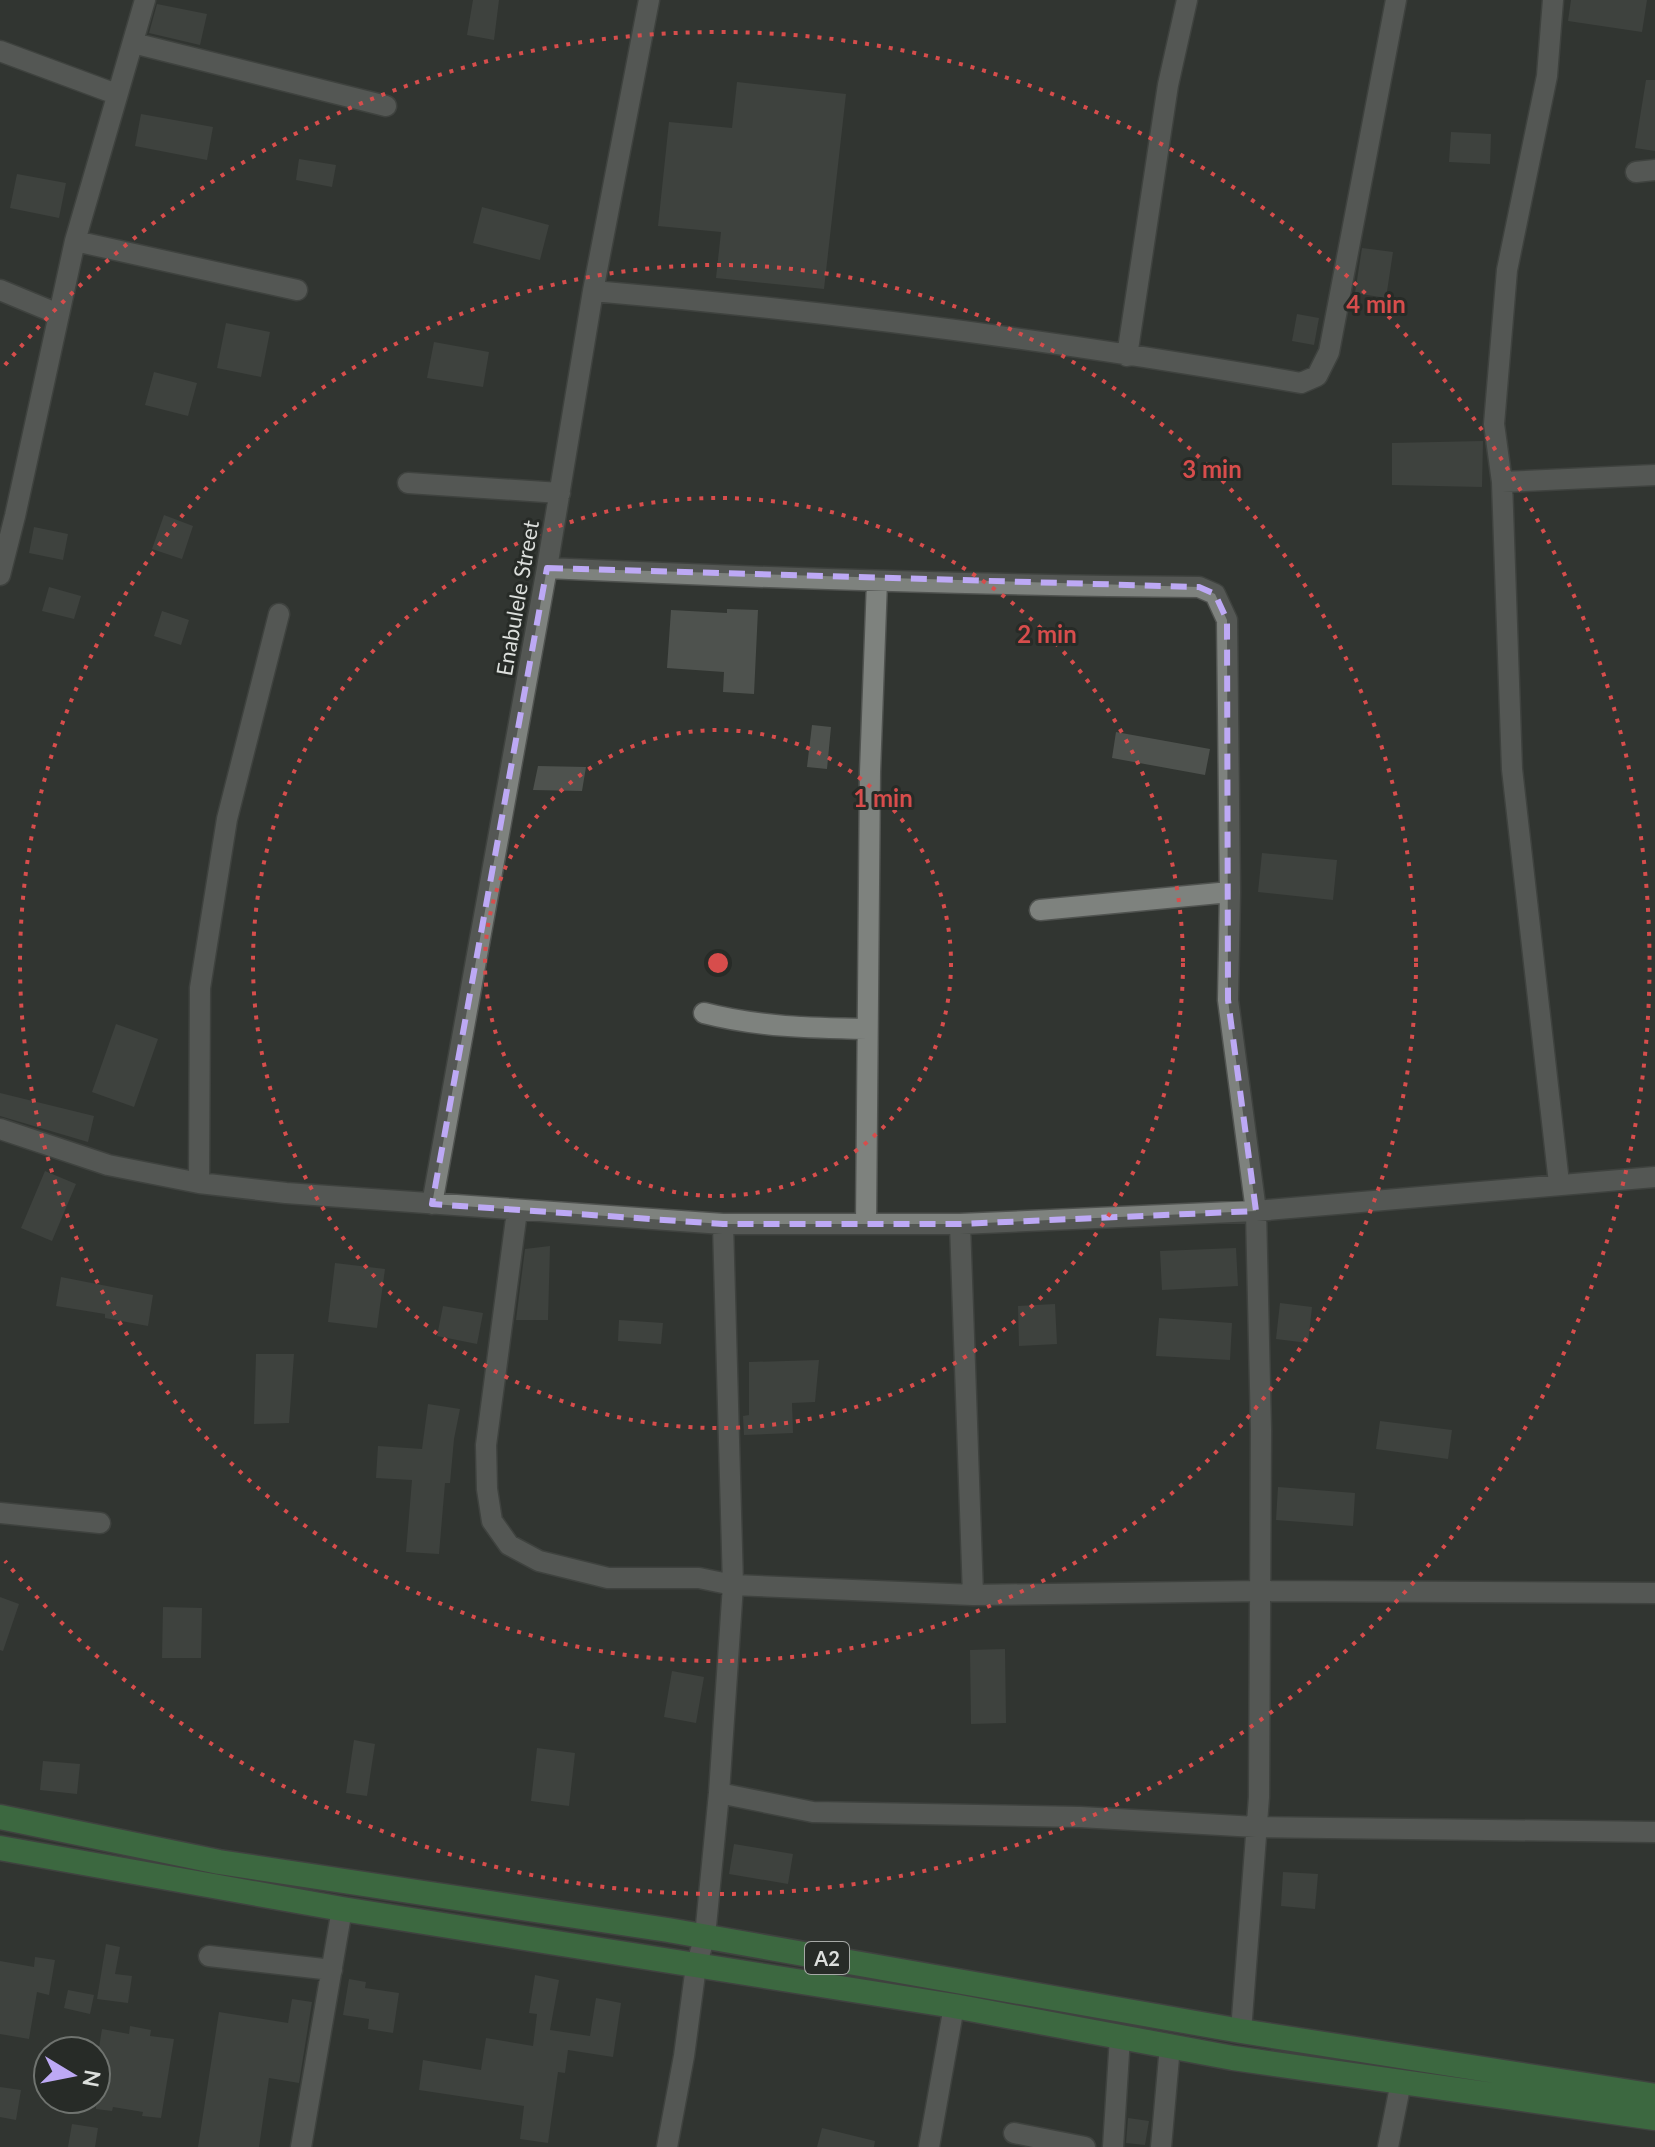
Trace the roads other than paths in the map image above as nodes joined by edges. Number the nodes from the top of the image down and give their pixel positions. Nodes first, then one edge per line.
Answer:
1 (145, 0) edge
2 (649, 0) edge
3 (1187, 0) edge
4 (1396, 0) edge
5 (1553, 0) edge
6 (133, 43) junction
7 (0, 51) edge
8 (116, 94) junction
9 (386, 106) dead end
10 (75, 241) junction
11 (0, 290) edge
12 (297, 290) dead end
13 (593, 291) junction
14 (58, 314) junction
15 (1127, 356) junction
16 (1655, 475) edge
17 (1502, 482) junction
18 (408, 483) dead end
19 (560, 493) junction
20 (8, 514) edge
21 (547, 568) junction
22 (0, 575) edge
23 (877, 581) junction
24 (279, 614) dead end
25 (1230, 892) junction
26 (1040, 910) dead end
27 (704, 1013) dead end
28 (867, 1029) junction
29 (0, 1129) edge
30 (1655, 1177) edge
31 (199, 1183) junction
32 (1559, 1183) junction
33 (432, 1204) junction
34 (517, 1211) junction
35 (1256, 1211) junction
36 (723, 1224) junction
37 (866, 1224) junction
38 (960, 1224) junction
39 (0, 1513) edge
40 (100, 1523) dead end
41 (733, 1585) junction
42 (1261, 1591) junction
43 (1655, 1593) edge
44 (973, 1595) junction
45 (719, 1793) junction
46 (0, 1817) edge
47 (1256, 1827) junction
48 (1655, 1832) edge
49 (0, 1848) edge
50 (342, 1909) junction
51 (705, 1936) junction
52 (209, 1956) dead end
53 (696, 1966) junction
54 (332, 1970) junction
55 (954, 2006) junction
56 (1241, 2031) junction
57 (1120, 2037) junction
58 (1170, 2046) junction
59 (1401, 2082) junction
60 (1655, 2096) edge
61 (1655, 2118) edge
62 (1014, 2133) dead end
63 (301, 2147) edge
64 (667, 2147) edge
65 (929, 2147) edge
66 (1085, 2147) edge
67 (1113, 2147) edge
68 (1161, 2147) edge
69 (1388, 2147) edge

1 - 6 street
2 - 13 street, Enabulele Street
3 - 15 street
4 - 15 street
5 - 17 street
6 - 8 street
6 - 9 street
7 - 8 street
8 - 10 street
10 - 12 street
10 - 14 street
11 - 14 street
13 - 15 street
13 - 19 street, Enabulele Street
14 - 20 street
16 - 17 street
17 - 32 street
18 - 19 street
19 - 21 street, Enabulele Street
20 - 22 street
21 - 23 street
21 - 33 street, Enabulele Street
23 - 25 street
23 - 28 street
24 - 31 street
25 - 26 street
25 - 35 street
27 - 28 street
28 - 37 street
29 - 31 street
30 - 32 street
31 - 33 street
32 - 35 street
33 - 34 street
34 - 36 street
34 - 41 street
35 - 38 street
35 - 42 street
36 - 37 street
36 - 41 street
37 - 38 street
38 - 44 street
39 - 40 street
41 - 44 street
41 - 45 street
42 - 43 street
42 - 44 street
42 - 47 street
45 - 47 street
45 - 51 street
46 - 51 highway, A2
47 - 48 street
47 - 56 street
49 - 50 highway, A2
50 - 53 highway, A2
50 - 54 street
51 - 53 street
51 - 56 highway, A2
52 - 54 street
53 - 55 highway, A2
53 - 64 street
54 - 63 street
55 - 57 highway, A2
55 - 65 street
56 - 60 highway, A2
57 - 58 highway, A2
57 - 67 street
58 - 59 highway, A2
58 - 68 street
59 - 61 highway, A2
59 - 69 street
62 - 66 street

